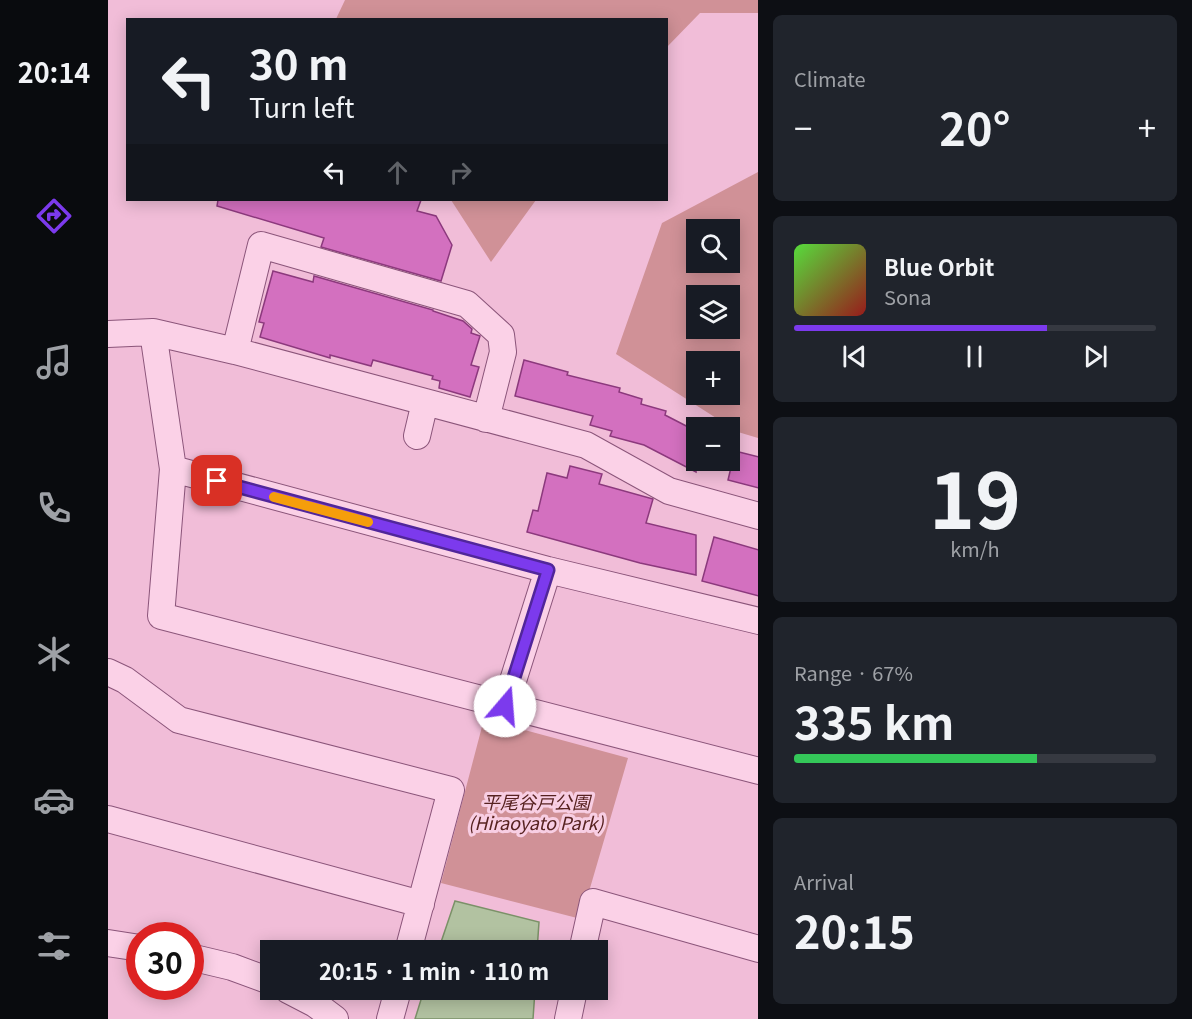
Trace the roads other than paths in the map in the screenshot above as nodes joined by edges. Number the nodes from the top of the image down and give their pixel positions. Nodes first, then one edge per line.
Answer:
1 (153, 332) junction
2 (108, 334) edge
3 (235, 351) junction
4 (425, 402) junction
5 (486, 419) junction
6 (417, 436) dead end
7 (173, 470) junction
8 (758, 516) edge
9 (548, 570) junction
10 (758, 621) edge
11 (108, 672) edge
12 (505, 706) junction
13 (758, 771) edge
14 (108, 819) edge
15 (421, 904) junction
16 (411, 940) edge
17 (584, 940) edge
18 (108, 943) edge
19 (126, 946) edge
20 (758, 949) edge
21 (204, 960) edge
22 (260, 977) edge
23 (307, 1000) edge
24 (395, 1000) edge
25 (572, 1000) edge
26 (335, 1019) edge
27 (390, 1019) edge
28 (568, 1019) edge

1 - 2 street
1 - 3 street
1 - 7 street
3 - 4 street
3 - 5 street
4 - 5 street
4 - 6 street
5 - 8 street
7 - 9 street
7 - 12 street
9 - 10 street
9 - 12 street
11 - 15 street
12 - 13 street
14 - 15 street
15 - 16 street
17 - 20 street
18 - 19 street
21 - 22 street
23 - 26 street
24 - 27 street
25 - 28 street

